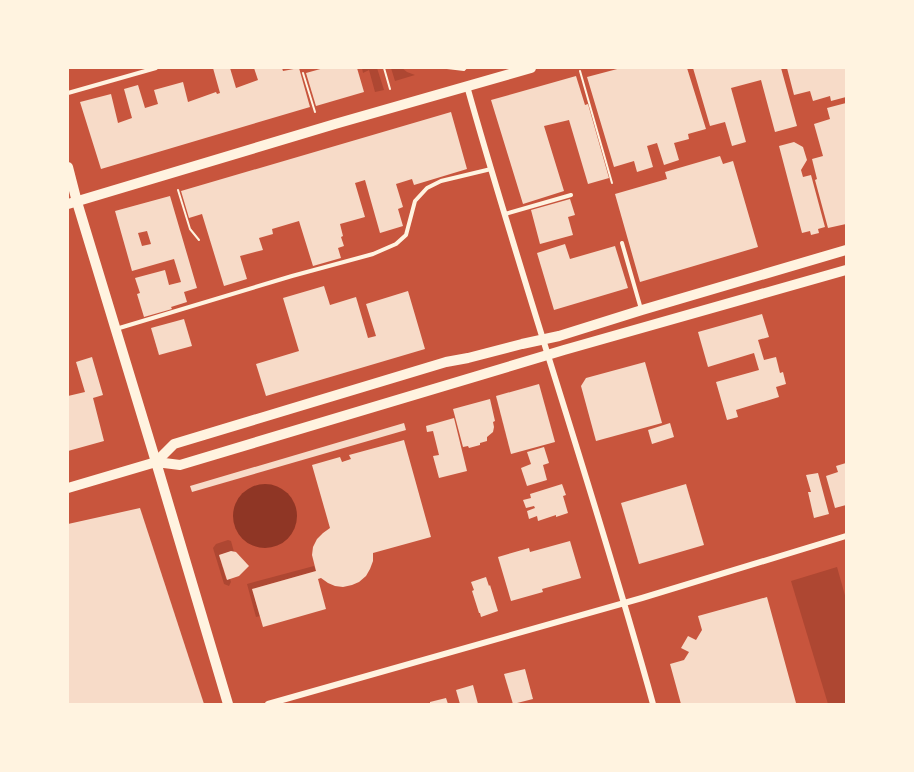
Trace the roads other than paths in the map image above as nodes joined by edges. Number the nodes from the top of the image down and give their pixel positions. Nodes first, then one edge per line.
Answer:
1 (156, 68) edge
2 (531, 68) edge
3 (467, 86) junction
4 (68, 93) edge
5 (68, 167) edge
6 (491, 169) junction
7 (571, 195) dead end
8 (72, 203) edge
9 (505, 214) junction
10 (622, 243) dead end
11 (846, 250) edge
12 (846, 270) edge
13 (642, 310) junction
14 (116, 329) junction
15 (542, 340) junction
16 (547, 355) junction
17 (156, 462) junction
18 (68, 488) edge
19 (846, 536) edge
20 (624, 602) junction
21 (228, 705) edge
22 (268, 705) edge
23 (653, 705) edge

1 - 4 lane
2 - 3 street
3 - 6 street
3 - 8 street
5 - 8 street
6 - 9 street
6 - 14 lane
7 - 9 lane
8 - 14 street
9 - 15 street
10 - 13 lane
11 - 13 street
12 - 16 street
13 - 15 street
14 - 17 street
15 - 16 street
15 - 17 street
16 - 17 street
16 - 20 street
17 - 18 street
17 - 21 street
19 - 20 street
20 - 22 street
20 - 23 street

